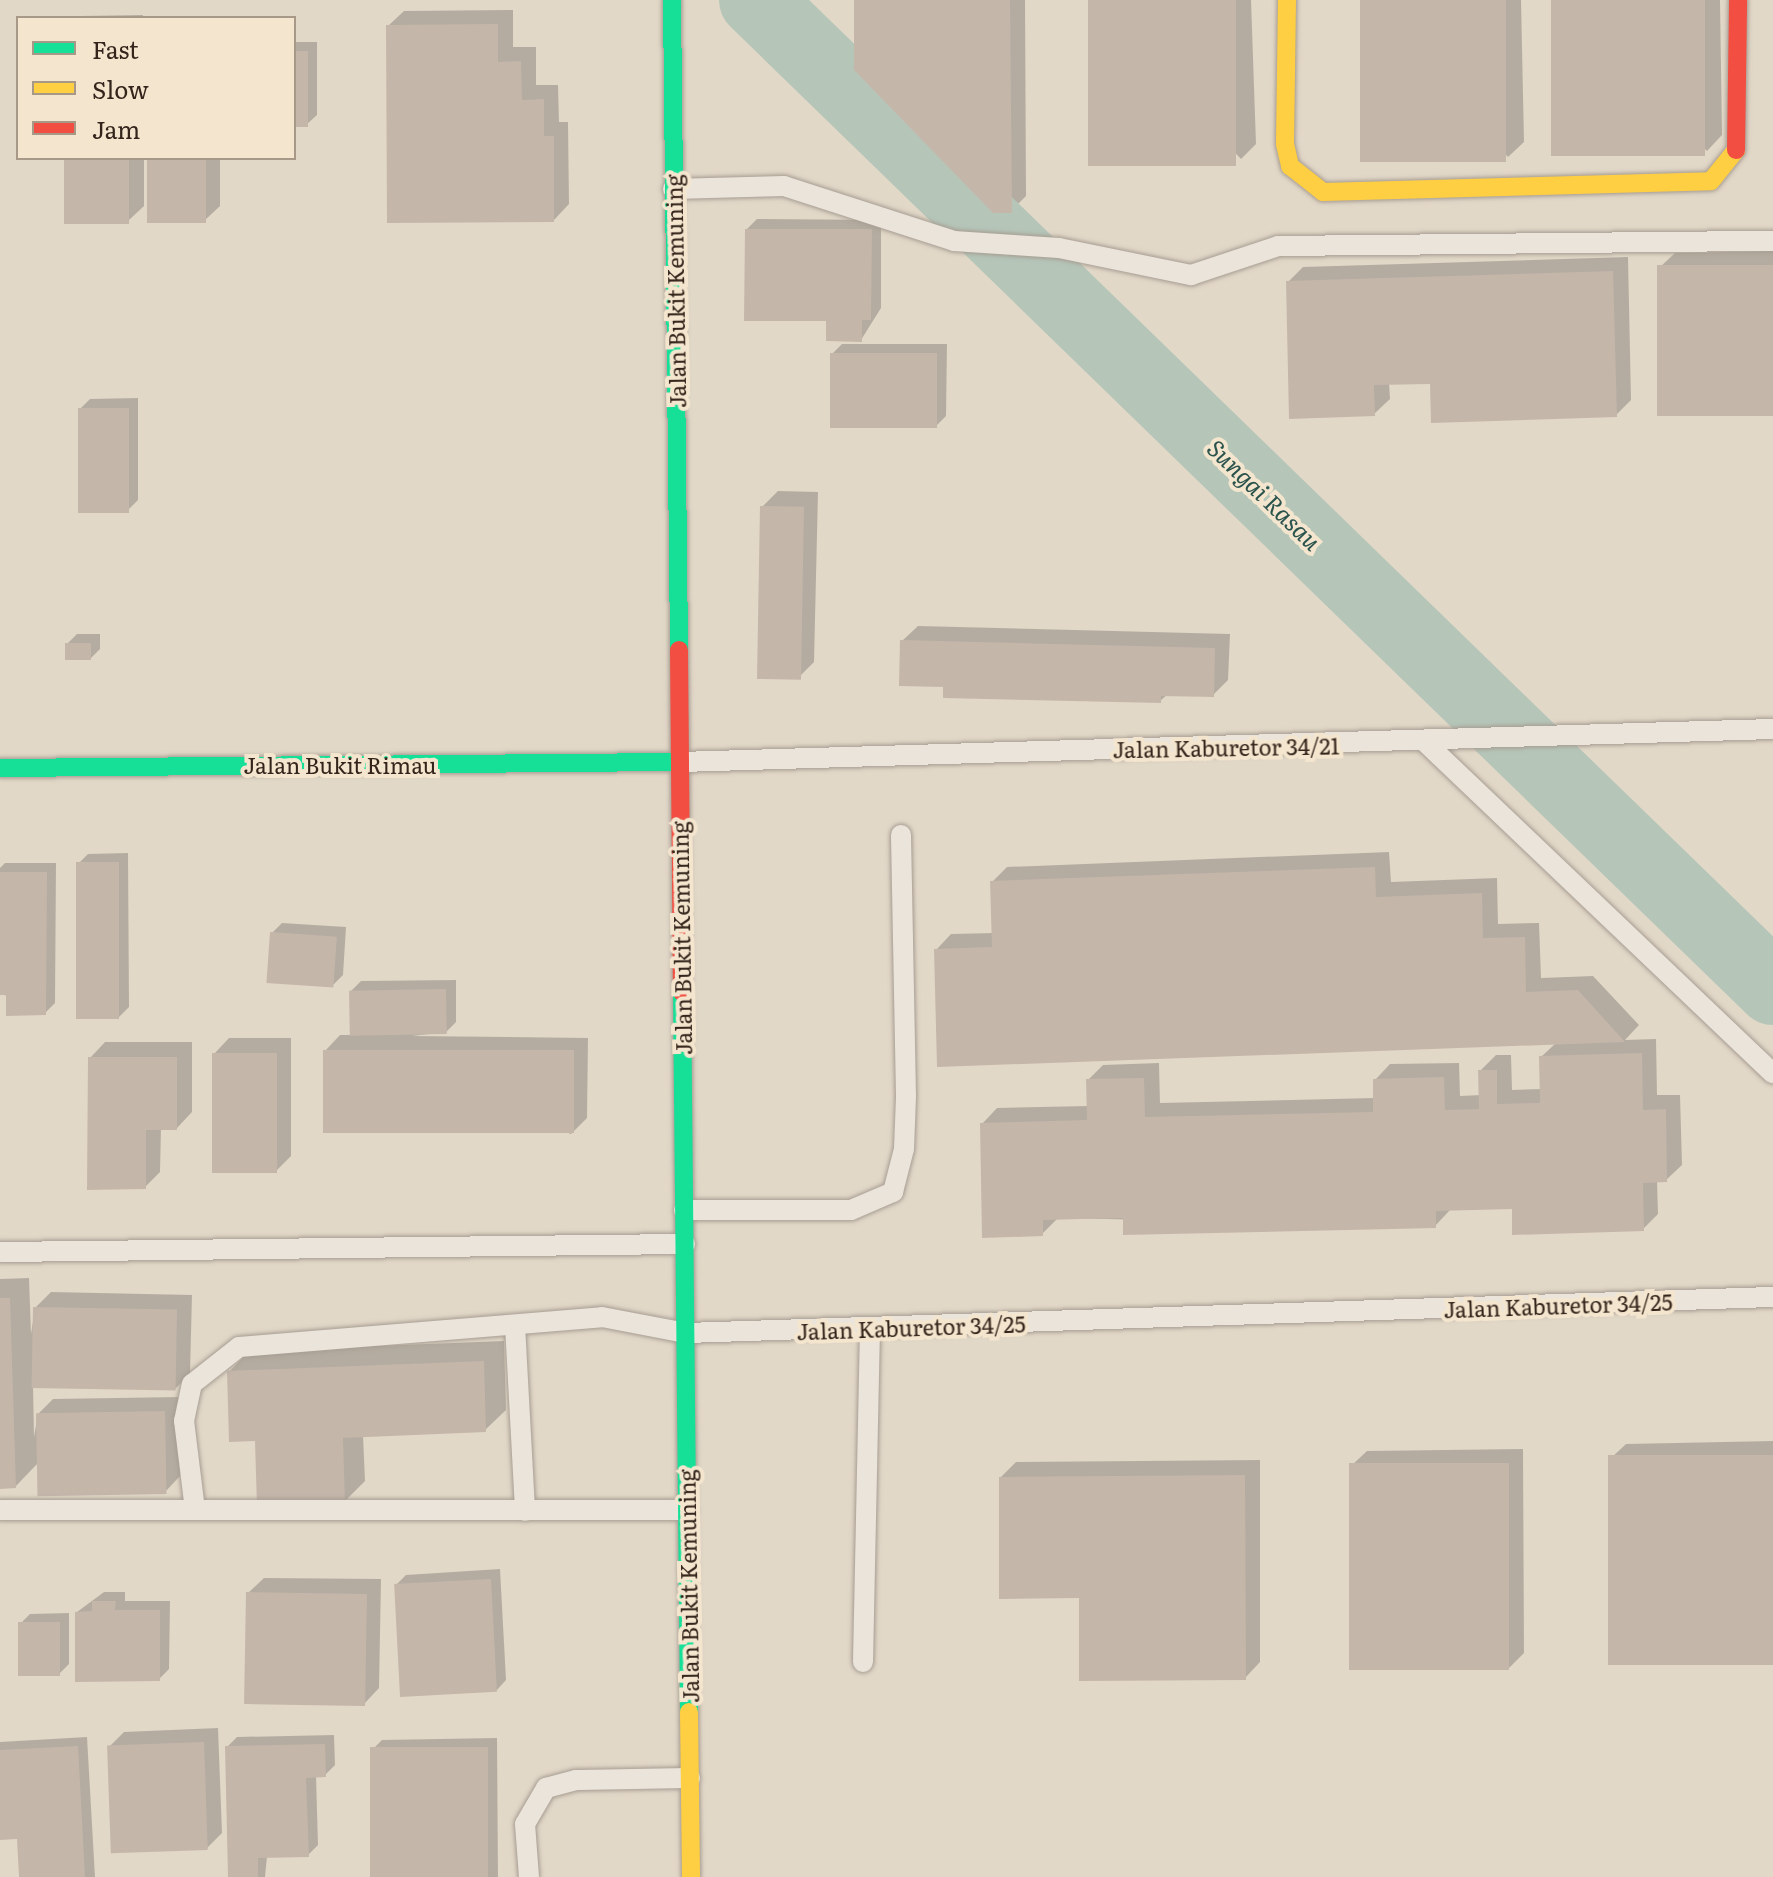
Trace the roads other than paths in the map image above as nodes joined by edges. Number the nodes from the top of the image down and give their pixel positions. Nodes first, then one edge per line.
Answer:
1 (672, 0) edge
2 (1287, 0) edge
3 (1738, 0) edge
4 (673, 189) junction
5 (1773, 241) edge
6 (1773, 729) edge
7 (1426, 743) junction
8 (680, 762) junction
9 (0, 768) edge
10 (901, 835) dead end
11 (1773, 1073) edge
12 (684, 1210) junction
13 (685, 1244) junction
14 (0, 1252) edge
15 (1773, 1297) edge
16 (515, 1325) junction
17 (870, 1329) junction
18 (686, 1333) junction
19 (0, 1510) edge
20 (195, 1510) junction
21 (687, 1510) junction
22 (525, 1511) junction
23 (863, 1662) dead end
24 (690, 1778) junction
25 (529, 1877) edge
26 (691, 1877) edge

1 - 4 main road, Jalan Bukit Kemuning
2 - 3 main road
4 - 5 lane
4 - 8 main road, Jalan Bukit Kemuning
6 - 7 lane, Jalan Kaburetor 34/21
7 - 8 lane, Jalan Kaburetor 34/21
7 - 11 lane
8 - 9 main road, Jalan Bukit Rimau
8 - 12 main road, Jalan Bukit Kemuning
10 - 12 lane
12 - 13 main road, Jalan Bukit Kemuning
13 - 14 lane
13 - 18 main road, Jalan Bukit Kemuning
15 - 17 lane, Jalan Kaburetor 34/25
16 - 18 lane, Jalan Kaburetor 34/25
16 - 20 lane, Jalan Kaburetor 34/25
16 - 22 lane
17 - 18 lane, Jalan Kaburetor 34/25
17 - 23 lane
18 - 21 main road, Jalan Bukit Kemuning
19 - 20 lane
20 - 22 lane
21 - 22 lane
21 - 24 main road, Jalan Bukit Kemuning
24 - 25 lane
24 - 26 main road, Jalan Bukit Kemuning

